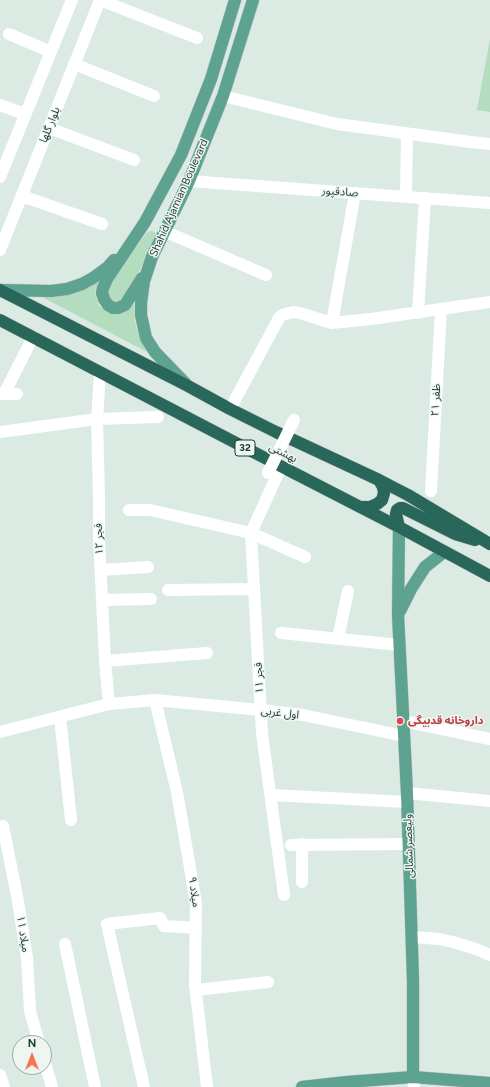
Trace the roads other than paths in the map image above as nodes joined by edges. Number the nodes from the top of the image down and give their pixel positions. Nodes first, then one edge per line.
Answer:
1 (72, 0) edge
2 (100, 0) edge
3 (235, 0) edge
4 (253, 0) edge
5 (9, 34) dead end
6 (197, 38) dead end
7 (51, 52) junction
8 (74, 64) junction
9 (154, 96) dead end
10 (223, 96) junction
11 (0, 105) edge
12 (25, 114) junction
13 (49, 128) junction
14 (408, 134) junction
15 (490, 144) edge
16 (134, 160) dead end
17 (0, 177) edge
18 (189, 181) junction
19 (355, 193) junction
20 (22, 196) junction
21 (406, 197) junction
22 (425, 198) junction
23 (490, 203) edge
24 (145, 222) junction
25 (102, 224) dead end
26 (164, 231) junction
27 (131, 242) junction
28 (0, 250) edge
29 (152, 257) junction
30 (266, 275) dead end
31 (0, 290) edge
32 (490, 302) edge
33 (441, 309) junction
34 (418, 313) junction
35 (0, 320) edge
36 (332, 323) junction
37 (33, 337) junction
38 (100, 372) junction
39 (188, 386) junction
40 (2, 394) edge
41 (17, 394) dead end
42 (230, 409) junction
43 (158, 416) dead end
44 (97, 419) junction
45 (294, 420) dead end
46 (0, 432) edge
47 (281, 467) junction
48 (268, 474) dead end
49 (379, 480) junction
50 (430, 491) dead end
51 (360, 507) junction
52 (129, 510) dead end
53 (399, 527) junction
54 (251, 533) junction
55 (490, 544) edge
56 (444, 552) junction
57 (305, 557) dead end
58 (148, 567) dead end
59 (101, 570) junction
60 (490, 576) edge
61 (254, 589) junction
62 (168, 590) dead end
63 (348, 591) dead end
64 (151, 599) dead end
65 (102, 600) junction
66 (398, 615) junction
67 (281, 633) dead end
68 (338, 639) junction
69 (400, 645) junction
70 (207, 653) dead end
71 (105, 661) junction
72 (155, 700) junction
73 (109, 704) junction
74 (261, 710) junction
75 (60, 717) junction
76 (403, 721) junction
77 (0, 732) edge
78 (404, 736) junction
79 (490, 739) edge
80 (271, 795) junction
81 (407, 798) junction
82 (490, 801) edge
83 (71, 820) dead end
84 (3, 826) dead end
85 (409, 844) junction
86 (302, 882) dead end
87 (284, 895) dead end
88 (196, 928) junction
89 (412, 937) junction
90 (65, 944) dead end
91 (490, 954) edge
92 (268, 982) dead end
93 (196, 990) junction
94 (37, 1035) edge
95 (0, 1075) edge
96 (48, 1075) edge
97 (413, 1082) edge
98 (489, 1085) edge
99 (4, 1087) edge
100 (52, 1087) edge
101 (95, 1087) edge
102 (144, 1087) edge
103 (207, 1087) edge
104 (302, 1087) edge

1 - 7 street
2 - 6 street
2 - 8 street, بلوار گلها
3 - 24 main road, Shahid Ajamian Boulevard
4 - 10 main road, Shahid Ajamian Boulevard
5 - 7 street
7 - 12 street
8 - 9 street
8 - 13 street, بلوار گلها
10 - 14 street
10 - 18 main road, Shahid Ajamian Boulevard
11 - 12 street
12 - 17 street
13 - 16 street
13 - 20 street, بلوار گلها
14 - 15 street
14 - 21 street
18 - 19 street, صادقپور
18 - 26 main road, Shahid Ajamian Boulevard
19 - 21 street, صادقپور
19 - 36 street
20 - 25 street
20 - 28 street, بلوار گلها
21 - 22 street, صادقپور
22 - 23 street, صادقپور
22 - 34 street
24 - 26 main road
24 - 27 main road, Shahid Ajamian Boulevard
26 - 29 main road, Shahid Ajamian Boulevard
26 - 30 street
27 - 29 main road
27 - 31 main road, Shahid Ajamian Boulevard
29 - 39 main road, Shahid Ajamian Boulevard
31 - 39 highway, بهشتی / 32
32 - 33 street
33 - 34 street
33 - 50 street, ظفر ۲۱
34 - 36 street
35 - 37 highway, بهشتی / 32
36 - 42 street
37 - 38 highway, بهشتی / 32
37 - 40 street
38 - 44 street, فجر ۱۲
38 - 47 highway, بهشتی / 32
39 - 42 highway, بهشتی / 32
40 - 41 street
42 - 49 highway, بهشتی / 32
43 - 44 street
44 - 46 street
44 - 59 street, فجر ۱۲
45 - 48 street, bridge
47 - 51 highway, بهشتی / 32
47 - 54 street, فجر ۱۱
49 - 51 highway
49 - 55 highway, بهشتی / 32
51 - 53 highway, بهشتی / 32
52 - 54 street
53 - 55 highway
53 - 56 highway, بهشتی / 32
53 - 66 main road, ولیعصر شمالی
54 - 57 street
54 - 61 street, فجر ۱۱
56 - 60 highway, بهشتی / 32
56 - 66 main road
58 - 59 street
59 - 65 street, فجر ۱۲
61 - 62 street
61 - 74 street, فجر ۱۱
63 - 68 street
64 - 65 street
65 - 71 street, فجر ۱۲
66 - 69 main road, ولیعصر شمالی
67 - 68 street
68 - 69 street
69 - 76 main road, ولیعصر شمالی
70 - 71 street
71 - 73 street, فجر ۱۲
72 - 73 street, اول غربی
72 - 74 street, اول غربی
72 - 88 street, میلاد ۹
73 - 75 street, اول غربی
74 - 78 street, اول غربی
74 - 80 street, فجر ۱۱
75 - 77 street, اول غربی
75 - 83 street
76 - 78 main road, ولیعصر شمالی
76 - 79 street
78 - 81 main road, ولیعصر شمالی
80 - 81 street
80 - 87 street, فجر ۱۱
81 - 82 street
81 - 85 main road, ولیعصر شمالی
84 - 94 street, میلاد ۱۱
85 - 86 street
85 - 89 main road, ولیعصر شمالی
88 - 93 street, میلاد ۹
88 - 102 street
89 - 91 street
89 - 97 main road, ولیعصر شمالی
90 - 101 street
92 - 93 street
93 - 103 street, میلاد ۹
95 - 99 street
96 - 100 street
97 - 98 main road
97 - 104 main road

